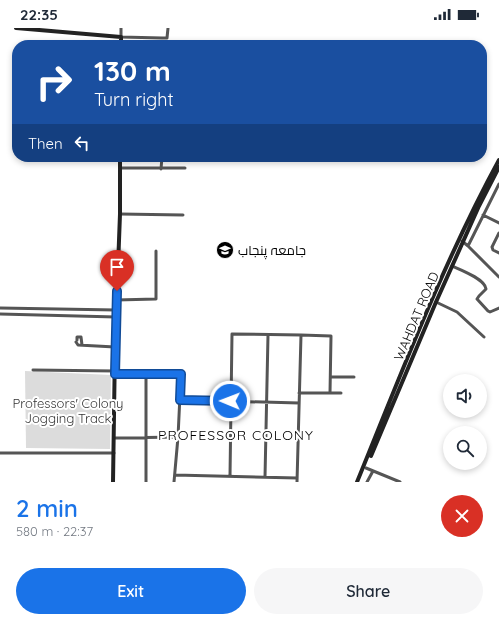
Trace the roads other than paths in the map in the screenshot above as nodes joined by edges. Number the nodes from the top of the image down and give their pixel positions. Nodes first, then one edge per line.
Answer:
1 (16, 28) edge
2 (121, 28) edge
3 (168, 28) edge
4 (62, 30) edge
5 (121, 37) junction
6 (499, 160) edge
7 (120, 162) edge
8 (162, 162) edge
9 (499, 167) edge
10 (120, 168) junction
11 (161, 168) junction
12 (185, 168) dead end
13 (499, 184) edge
14 (120, 214) junction
15 (183, 215) dead end
16 (483, 215) junction
17 (499, 223) edge
18 (498, 236) edge
19 (461, 241) junction
20 (468, 246) junction
21 (156, 251) dead end
22 (499, 253) edge
23 (452, 266) junction
24 (499, 277) edge
25 (116, 300) junction
26 (436, 302) junction
27 (0, 308) edge
28 (499, 308) edge
29 (116, 310) junction
30 (0, 314) edge
31 (116, 317) junction
32 (268, 335) junction
33 (301, 335) junction
34 (484, 337) dead end
35 (82, 345) junction
36 (115, 347) junction
37 (34, 370) dead end
38 (115, 373) junction
39 (146, 374) junction
40 (331, 377) junction
41 (354, 377) dead end
42 (300, 393) junction
43 (330, 393) junction
44 (341, 393) dead end
45 (180, 400) junction
46 (230, 401) junction
47 (266, 402) junction
48 (299, 403) junction
49 (178, 437) junction
50 (114, 438) junction
51 (146, 438) junction
52 (0, 453) edge
53 (114, 453) junction
54 (366, 468) junction
55 (373, 471) junction
56 (175, 475) junction
57 (232, 476) junction
58 (265, 477) junction
59 (297, 478) junction
60 (113, 482) edge
61 (146, 482) edge
62 (174, 482) edge
63 (234, 482) edge
64 (297, 482) edge
65 (359, 482) edge
66 (367, 482) edge
67 (400, 482) edge

1 - 4 main road
2 - 5 street
3 - 5 street
4 - 5 main road
6 - 19 main road, WAHDAT ROAD
7 - 10 main road
8 - 11 street
9 - 19 main road, WAHDAT ROAD
10 - 11 street
10 - 14 main road
11 - 12 street
13 - 16 street
14 - 15 street
14 - 25 main road
16 - 17 street
16 - 20 street
18 - 22 street
19 - 20 street
19 - 23 main road, WAHDAT ROAD
19 - 65 main road, WAHDAT ROAD
20 - 24 street
21 - 25 street
23 - 26 main road, WAHDAT ROAD
23 - 28 street
25 - 29 main road
26 - 34 street
26 - 54 main road, WAHDAT ROAD
27 - 29 street
29 - 31 main road
30 - 31 street
31 - 36 main road
32 - 33 street
32 - 46 street
32 - 47 street
33 - 40 street
33 - 42 street
35 - 35 street
35 - 36 street
36 - 38 main road
37 - 38 street
38 - 39 street
38 - 50 main road
39 - 45 street
39 - 51 street
40 - 41 street
40 - 43 street
42 - 43 street
42 - 48 street
43 - 44 street
45 - 46 street
45 - 49 street
46 - 47 street
46 - 57 street
47 - 48 street
47 - 58 street
48 - 59 street
49 - 51 street
49 - 56 street
50 - 51 street
50 - 53 main road
51 - 61 street
52 - 53 street
53 - 60 main road
54 - 55 street
54 - 65 main road, WAHDAT ROAD
55 - 66 street
55 - 67 street
56 - 57 street
56 - 62 street
57 - 58 street
57 - 63 street
58 - 59 street
59 - 64 street

